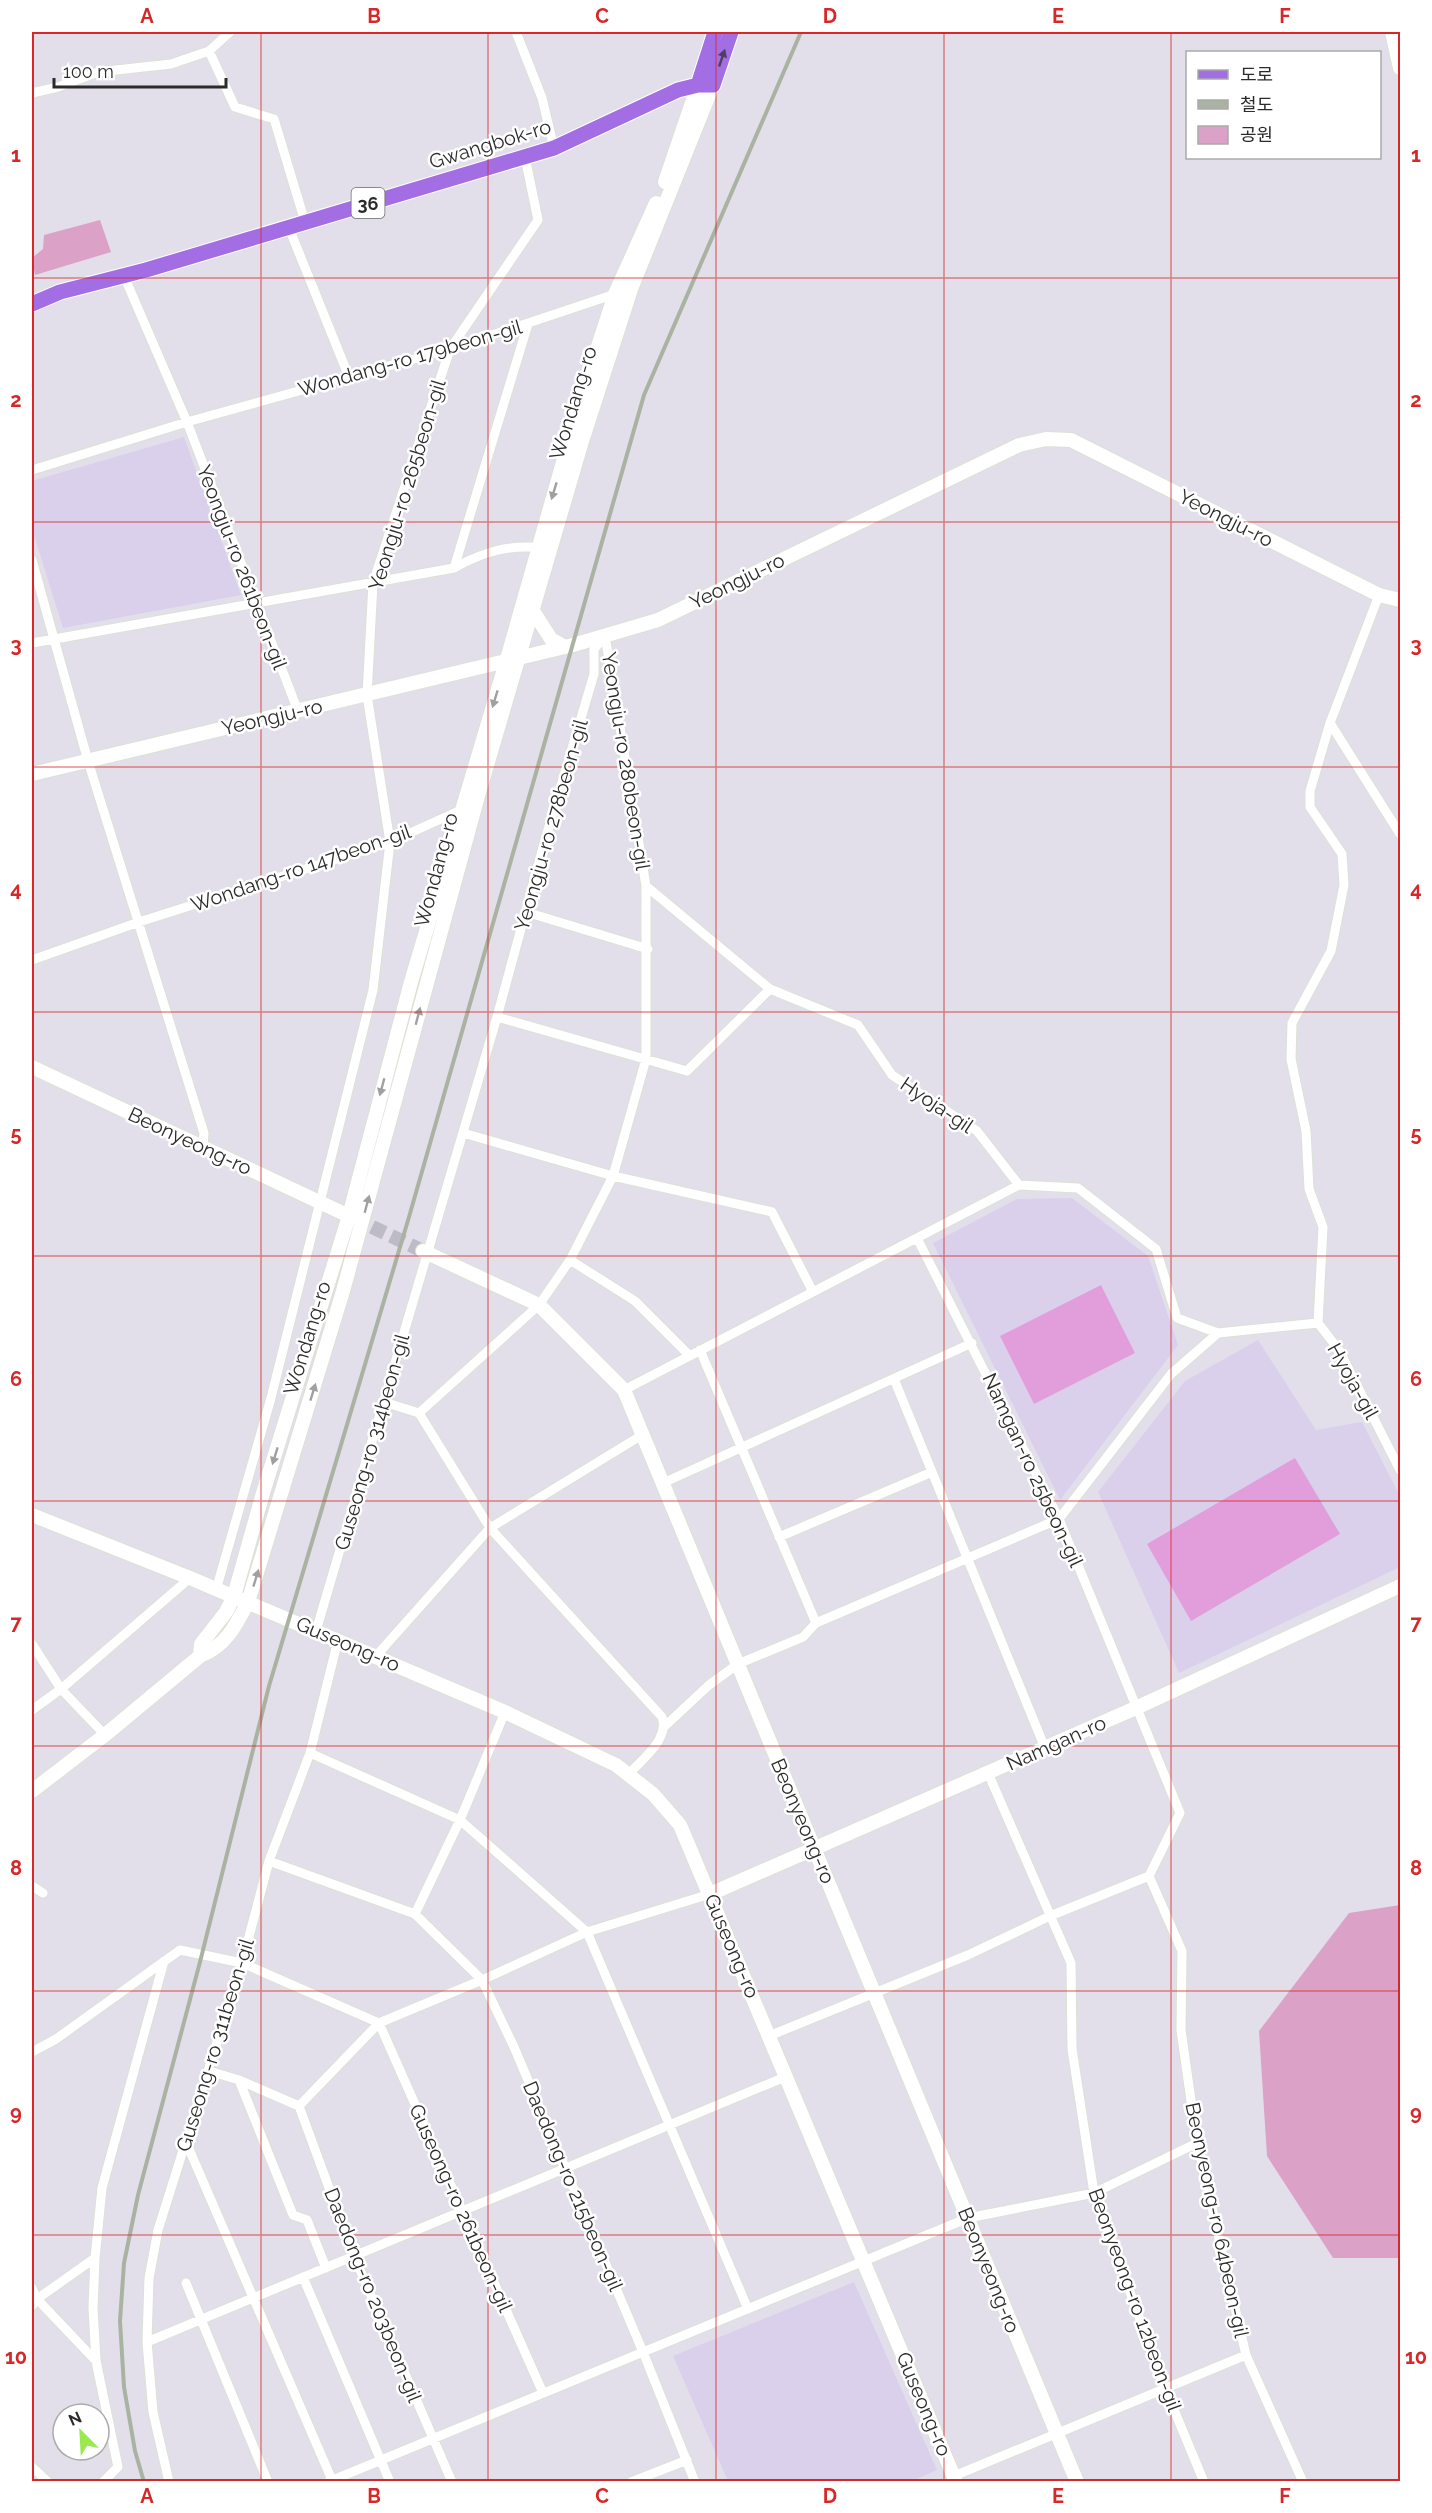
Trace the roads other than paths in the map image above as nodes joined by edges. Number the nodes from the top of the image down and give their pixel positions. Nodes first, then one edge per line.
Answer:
1 (231, 32) edge
2 (516, 32) edge
3 (715, 32) edge
4 (731, 32) edge
5 (1392, 32) edge
6 (209, 51) junction
7 (1401, 68) edge
8 (706, 85) junction
9 (32, 93) edge
10 (554, 148) junction
11 (525, 157) junction
12 (305, 222) junction
13 (289, 228) junction
14 (124, 276) junction
15 (631, 289) junction
16 (615, 294) junction
17 (32, 300) edge
18 (528, 324) junction
19 (450, 349) junction
20 (349, 377) junction
21 (187, 422) junction
22 (32, 470) edge
23 (544, 548) junction
24 (32, 560) edge
25 (454, 568) junction
26 (373, 583) junction
27 (1379, 595) junction
28 (1401, 600) edge
29 (256, 604) junction
30 (533, 611) junction
31 (605, 636) junction
32 (53, 640) junction
33 (32, 643) edge
34 (565, 647) junction
35 (514, 658) junction
36 (366, 695) junction
37 (298, 711) junction
38 (1330, 723) junction
39 (88, 761) junction
40 (32, 774) edge
41 (461, 810) junction
42 (1401, 834) edge
43 (390, 842) junction
44 (646, 886) junction
45 (526, 912) junction
46 (139, 922) junction
47 (648, 949) junction
48 (32, 960) edge
49 (770, 989) junction
50 (497, 1017) junction
51 (646, 1059) junction
52 (32, 1067) edge
53 (463, 1133) junction
54 (203, 1147) junction
55 (613, 1176) junction
56 (1019, 1185) junction
57 (319, 1202) junction
58 (349, 1216) junction
59 (917, 1238) junction
60 (425, 1252) junction
61 (570, 1260) junction
62 (813, 1292) junction
63 (539, 1305) junction
64 (1318, 1323) junction
65 (1218, 1333) junction
66 (972, 1343) junction
67 (700, 1350) junction
68 (690, 1356) junction
69 (894, 1379) junction
70 (624, 1390) junction
71 (384, 1402) junction
72 (419, 1413) junction
73 (642, 1435) junction
74 (741, 1448) junction
75 (1401, 1470) edge
76 (932, 1472) junction
77 (663, 1483) junction
78 (32, 1515) edge
79 (1059, 1519) junction
80 (490, 1528) junction
81 (779, 1537) junction
82 (967, 1557) junction
83 (190, 1578) junction
84 (1401, 1586) edge
85 (216, 1590) junction
86 (234, 1596) junction
87 (248, 1602) junction
88 (816, 1623) junction
89 (316, 1630) junction
90 (338, 1640) junction
91 (32, 1644) edge
92 (200, 1656) junction
93 (376, 1656) junction
94 (738, 1664) junction
95 (62, 1689) junction
96 (1138, 1707) junction
97 (32, 1710) edge
98 (505, 1712) junction
99 (665, 1726) junction
100 (105, 1735) junction
101 (1045, 1748) junction
102 (310, 1753) junction
103 (988, 1773) junction
104 (628, 1775) junction
105 (32, 1791) edge
106 (460, 1820) junction
107 (814, 1848) junction
108 (269, 1861) junction
109 (1149, 1876) junction
110 (32, 1886) edge
111 (43, 1893) dead end
112 (710, 1894) junction
113 (416, 1914) junction
114 (1050, 1916) junction
115 (587, 1932) junction
116 (164, 1961) junction
117 (242, 1963) junction
118 (482, 1980) junction
119 (874, 1993) junction
120 (379, 2023) junction
121 (770, 2036) junction
122 (32, 2052) edge
123 (209, 2071) junction
124 (785, 2077) junction
125 (239, 2080) junction
126 (299, 2106) junction
127 (670, 2124) junction
128 (186, 2142) junction
129 (1197, 2143) junction
130 (565, 2169) junction
131 (1094, 2193) junction
132 (463, 2211) junction
133 (968, 2218) junction
134 (354, 2256) junction
135 (95, 2258) junction
136 (864, 2261) junction
137 (326, 2268) junction
138 (303, 2277) junction
139 (186, 2283) dead end
140 (32, 2288) edge
141 (255, 2297) junction
142 (34, 2303) edge
143 (747, 2309) junction
144 (201, 2320) junction
145 (147, 2342) junction
146 (643, 2352) junction
147 (1246, 2355) junction
148 (96, 2361) junction
149 (1165, 2388) junction
150 (543, 2393) junction
151 (1057, 2434) junction
152 (432, 2439) junction
153 (380, 2460) junction
154 (687, 2460) junction
155 (32, 2467) edge
156 (955, 2479) edge
157 (48, 2481) edge
158 (103, 2481) edge
159 (169, 2481) edge
160 (268, 2481) edge
161 (330, 2481) edge
162 (390, 2481) edge
163 (452, 2481) edge
164 (631, 2481) edge
165 (695, 2481) edge
166 (941, 2481) edge
167 (1077, 2481) edge
168 (1204, 2481) edge
169 (1303, 2481) edge

1 - 6 street
2 - 10 street
3 - 8 main road, Wondang-ro
8 -> 4 main road, Wondang-ro
5 - 7 main road
6 - 9 street
6 - 12 street
8 - 10 main road, Gwangbok-ro / 36
8 - 15 main road, Wondang-ro
8 - 16 main road, Wondang-ro
10 - 11 main road, Gwangbok-ro / 36
11 - 12 main road, Gwangbok-ro / 36
11 - 19 street, Yeongju-ro 265beon-gil
12 - 13 main road, Gwangbok-ro / 36
13 - 14 main road, Gwangbok-ro / 36
13 - 20 street
14 - 17 main road, Gwangbok-ro / 36
14 - 21 street, Yeongju-ro 261beon-gil
15 - 16 street, Wondang-ro 179beon-gil
15 - 23 main road, Wondang-ro
16 - 18 street, Wondang-ro 179beon-gil
16 -> 23 main road, Wondang-ro
18 - 19 street, Wondang-ro 179beon-gil
18 - 25 street
19 - 20 street, Wondang-ro 179beon-gil
19 - 26 street, Yeongju-ro 265beon-gil
20 - 21 street, Wondang-ro 179beon-gil
21 - 22 street, Wondang-ro 179beon-gil
21 - 29 street, Yeongju-ro 261beon-gil
23 - 25 street
23 - 30 main road, Wondang-ro
23 - 35 main road, Wondang-ro
24 - 32 street
25 - 26 street
26 - 29 street
26 - 36 street, Yeongju-ro 265beon-gil
27 - 28 main road, Yeongju-ro
27 - 31 main road, Yeongju-ro
27 - 38 street
29 - 32 street
29 - 37 street, Yeongju-ro 261beon-gil
30 - 34 main road
30 - 35 main road, Wondang-ro
31 - 34 main road, Yeongju-ro
31 - 44 street, Yeongju-ro 280beon-gil
31 - 45 street, Yeongju-ro 278beon-gil
32 - 33 street
32 - 39 street
34 - 35 main road, Yeongju-ro
35 - 36 main road, Yeongju-ro
35 -> 41 main road, Wondang-ro
87 -> 35 main road, Wondang-ro
36 - 37 main road, Yeongju-ro
36 - 43 street, Yeongju-ro 265beon-gil
37 - 39 main road, Yeongju-ro
38 - 42 street
38 - 64 street
39 - 40 main road, Yeongju-ro
39 - 46 street
41 - 43 street, Wondang-ro 147beon-gil
41 -> 58 main road, Wondang-ro
43 - 46 street, Wondang-ro 147beon-gil
43 - 57 street, Yeongju-ro 265beon-gil
44 - 47 street, Yeongju-ro 280beon-gil
44 - 49 street, Hyoja-gil
45 - 47 street
45 - 50 street, Yeongju-ro 278beon-gil
46 - 48 street, Wondang-ro 147beon-gil
46 - 54 street
47 - 51 street, Yeongju-ro 280beon-gil
49 - 51 street
49 - 56 street, Hyoja-gil
50 - 51 street
50 - 53 street, Yeongju-ro 278beon-gil
51 - 55 street, Yeongju-ro 280beon-gil
52 - 54 main road, Beonyeong-ro
53 - 55 street
53 - 60 street, Guseong-ro 314beon-gil
54 - 57 main road, Beonyeong-ro
55 - 61 street, Yeongju-ro 280beon-gil
55 - 62 street
56 - 59 street
56 - 65 street, Hyoja-gil
57 - 58 main road, Beonyeong-ro
57 - 85 street, Yeongju-ro 265beon-gil
58 -> 86 main road, Wondang-ro
59 - 62 street
59 - 66 street, Namgan-ro 25beon-gil
60 - 63 main road, Beonyeong-ro
60 - 71 street, Guseong-ro 314beon-gil
61 - 63 street, Yeongju-ro 280beon-gil
61 - 68 street
62 - 67 street
63 - 70 main road, Beonyeong-ro
63 - 72 street, Yeongju-ro 280beon-gil
64 - 65 street, Hyoja-gil
64 - 75 street, Hyoja-gil
65 - 79 street
66 - 69 street
66 - 79 street, Namgan-ro 25beon-gil
67 - 68 street
67 - 74 street
68 - 70 street
69 - 74 street
69 - 76 street
70 - 73 main road, Beonyeong-ro
71 - 72 street
71 - 89 street, Guseong-ro 314beon-gil
72 - 80 street
73 - 77 main road, Beonyeong-ro
73 - 80 street
74 - 77 street
74 - 81 street
76 - 81 street
76 - 82 street
77 - 94 main road, Beonyeong-ro
78 - 83 main road, Guseong-ro
79 - 82 street
79 - 96 street, Namgan-ro 25beon-gil
80 - 93 street
80 - 99 street
81 - 88 street
82 - 88 street
82 - 101 street
83 - 85 main road, Guseong-ro
83 - 95 street
84 - 96 main road, Namgan-ro
85 - 86 main road, Guseong-ro
86 - 87 main road, Guseong-ro
86 - 92 main road, Wondang-ro
87 - 89 main road, Guseong-ro
87 - 92 main road, Wondang-ro
88 - 94 street
89 - 90 main road, Guseong-ro
90 - 93 main road, Guseong-ro
90 - 102 street, Guseong-ro 311beon-gil
91 - 95 street
92 - 100 main road, Wondang-ro
93 - 98 main road, Guseong-ro
94 - 99 street
94 - 107 main road, Beonyeong-ro
95 - 97 street
95 - 100 street
96 - 101 main road, Namgan-ro
96 - 109 street
98 - 104 main road, Guseong-ro
98 - 106 street
99 - 104 street
100 - 105 main road, Wondang-ro
101 - 103 main road, Namgan-ro
102 - 106 street
102 - 108 street, Guseong-ro 311beon-gil
103 - 107 main road, Namgan-ro
103 - 114 street, Beonyeong-ro 12beon-gil
104 - 112 main road, Guseong-ro
106 - 113 street
106 - 115 street
107 - 112 main road, Namgan-ro
107 - 119 main road, Beonyeong-ro
108 - 113 street, Daedong-ro 215beon-gil
108 - 117 street, Guseong-ro 311beon-gil
109 - 114 street
109 - 129 street, Beonyeong-ro 64beon-gil
110 - 111 street
112 - 115 street
112 - 121 main road, Guseong-ro
113 - 118 street, Daedong-ro 215beon-gil
114 - 119 street
114 - 131 street, Beonyeong-ro 12beon-gil
115 - 118 street
115 - 127 street
116 - 117 street
116 - 122 street
116 - 135 street
117 - 120 street
117 - 123 street, Guseong-ro 311beon-gil
118 - 120 street
118 - 130 street, Daedong-ro 215beon-gil
119 - 121 street
119 - 133 main road, Beonyeong-ro
120 - 126 street
120 - 132 street, Guseong-ro 261beon-gil
121 - 124 main road, Guseong-ro
123 - 125 street
123 - 128 street, Guseong-ro 311beon-gil
124 - 127 street
124 - 136 main road, Guseong-ro
125 - 126 street
125 - 137 street
126 - 134 street, Daedong-ro 203beon-gil
127 - 130 street
127 - 143 street
128 - 141 street
128 - 145 street, Guseong-ro 311beon-gil
129 - 131 street
129 - 147 street, Beonyeong-ro 64beon-gil
130 - 132 street
130 - 146 street, Daedong-ro 215beon-gil
131 - 133 street
131 - 149 street, Beonyeong-ro 12beon-gil
132 - 134 street
132 - 150 street, Guseong-ro 261beon-gil
133 - 136 street
133 - 151 main road, Beonyeong-ro
134 - 137 street
134 - 152 street, Daedong-ro 203beon-gil
135 - 142 street
135 - 148 street
136 - 143 street
136 - 156 main road, Guseong-ro
137 - 138 street
138 - 141 street
138 - 153 street
139 - 144 street
140 - 142 street
141 - 144 street
141 - 161 street
142 - 148 street
143 - 146 street
144 - 145 street
144 - 160 street
145 - 159 street, Guseong-ro 311beon-gil
146 - 150 street
146 - 154 street, Daedong-ro 215beon-gil
147 - 149 street
147 - 169 street, Beonyeong-ro 64beon-gil
148 - 158 street
149 - 151 street
149 - 168 street, Beonyeong-ro 12beon-gil
150 - 152 street
151 - 156 street
151 - 167 main road, Beonyeong-ro
152 - 153 street
152 - 163 street, Daedong-ro 203beon-gil
153 - 161 street
153 - 162 street
154 - 164 street
154 - 165 street, Daedong-ro 215beon-gil
155 - 157 street
156 - 166 main road

